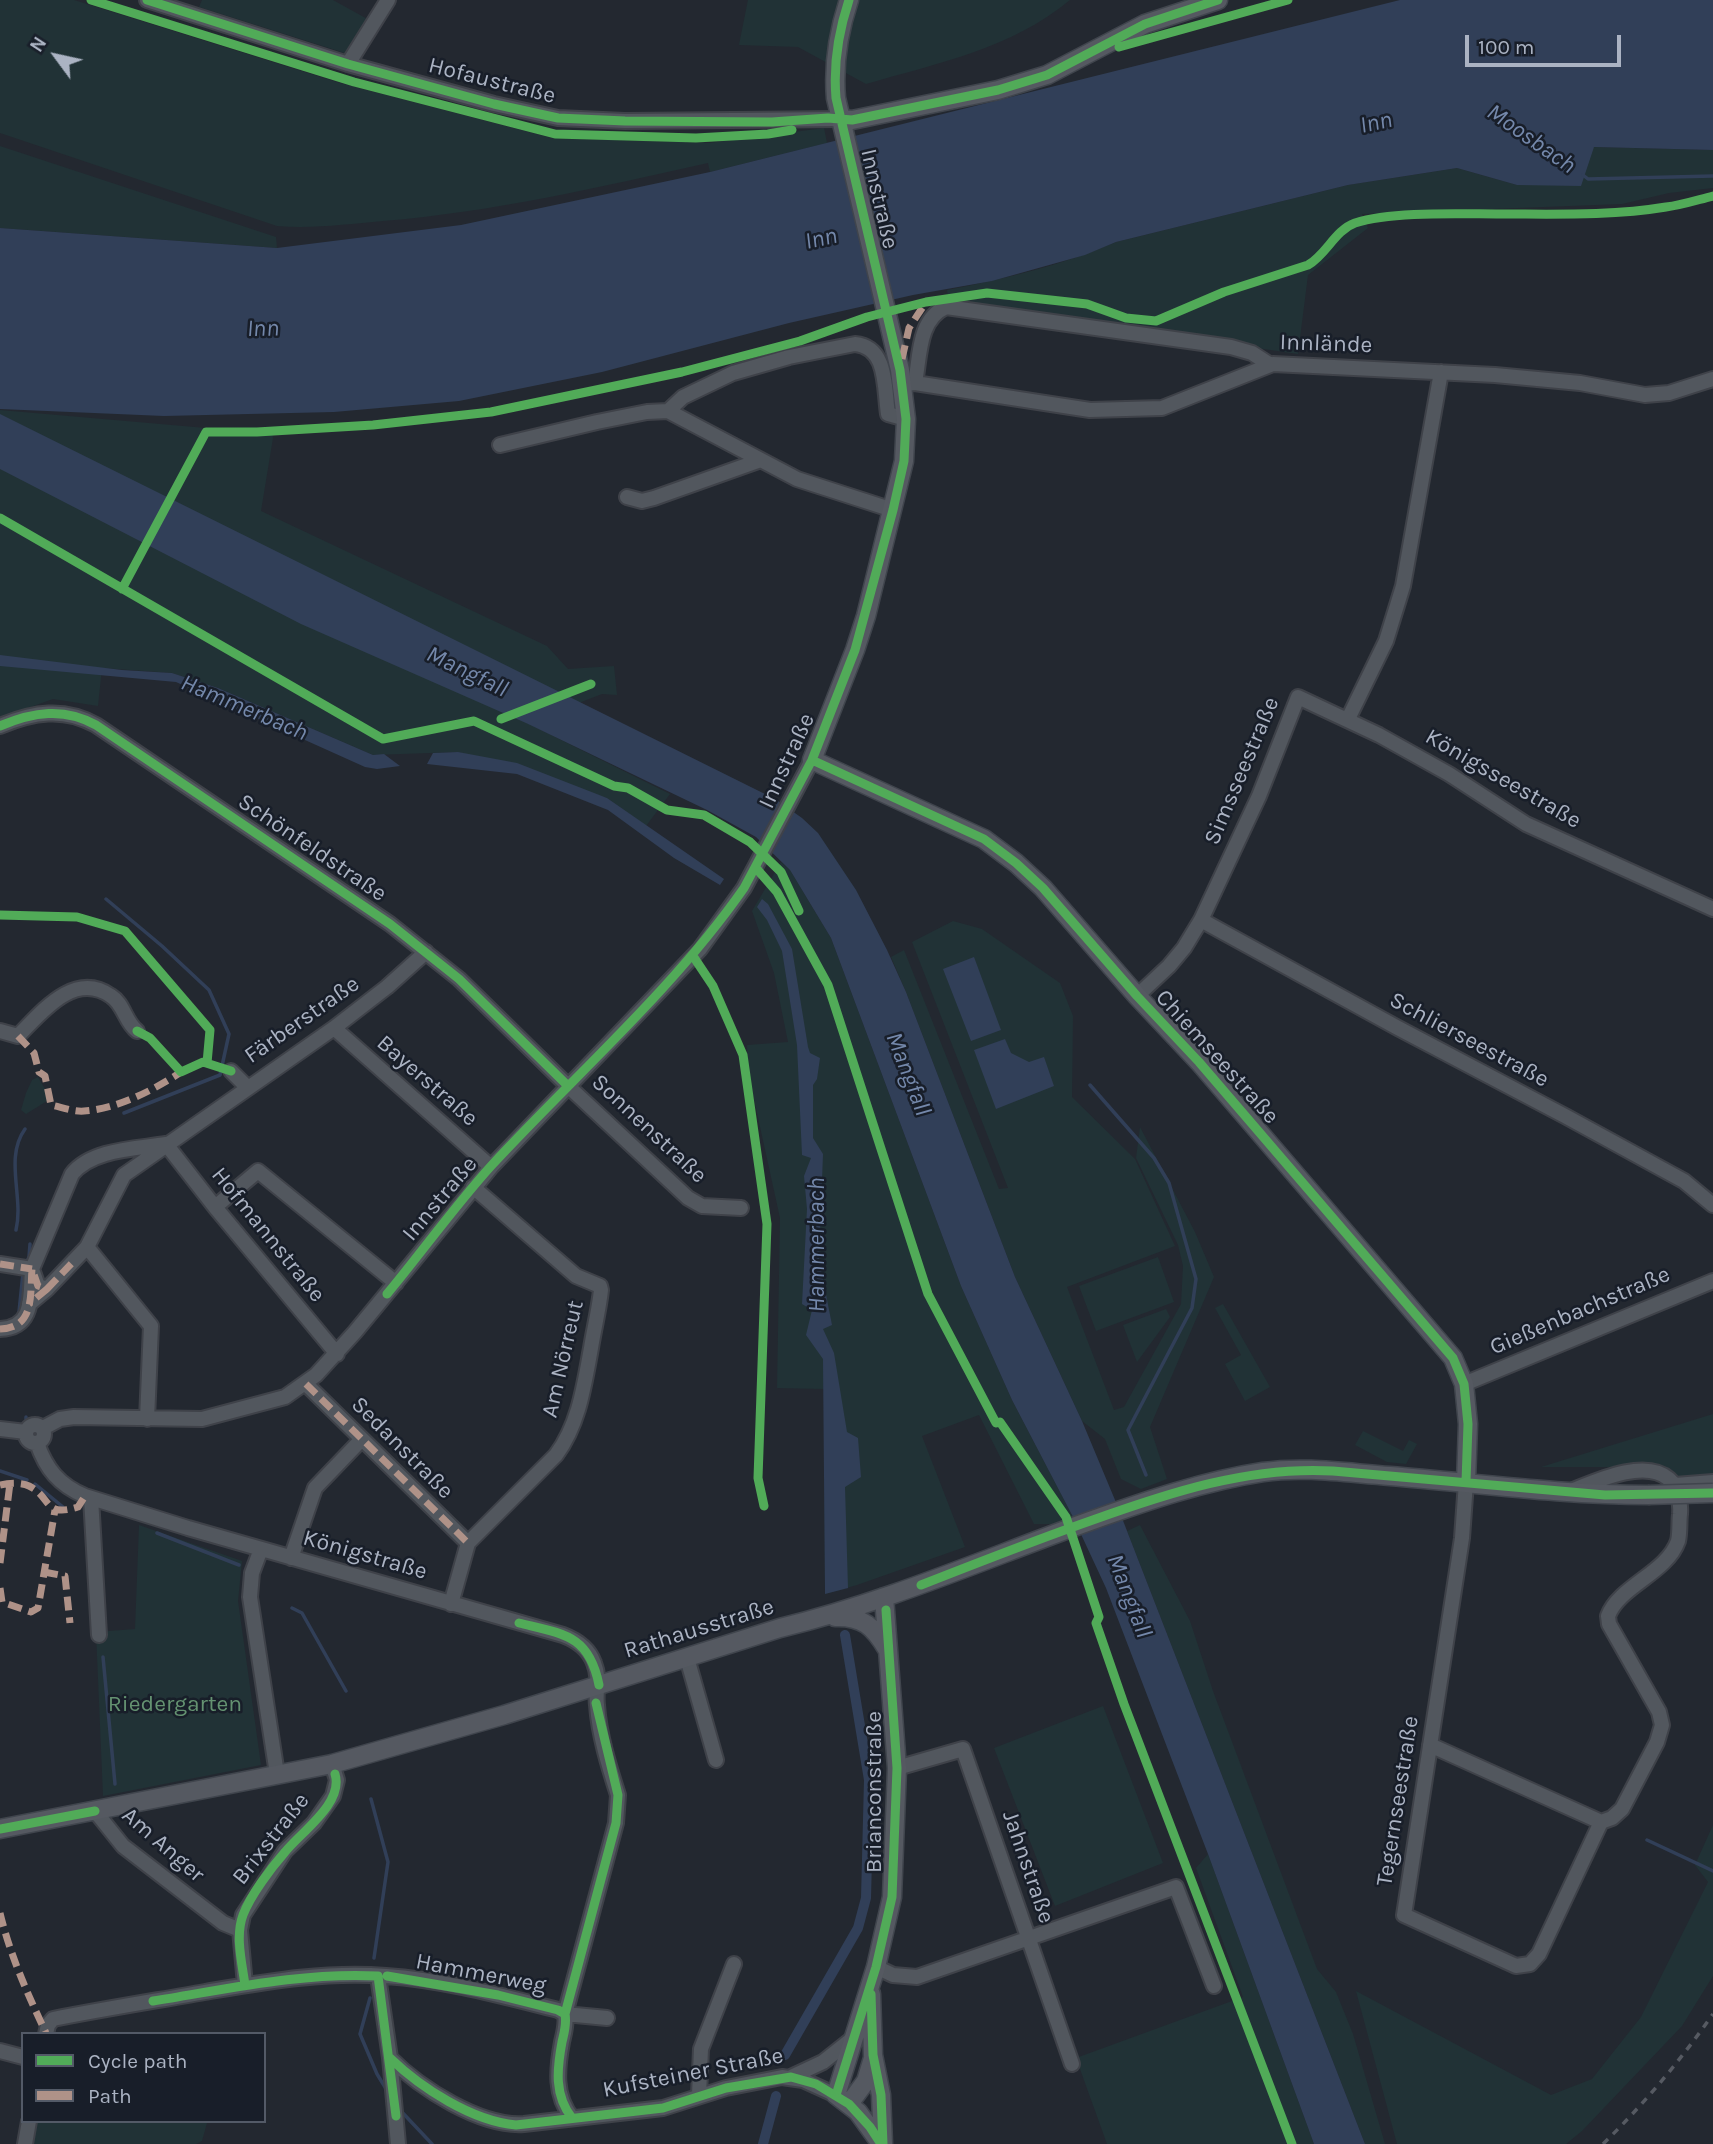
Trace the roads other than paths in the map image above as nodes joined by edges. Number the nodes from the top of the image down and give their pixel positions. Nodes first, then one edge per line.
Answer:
1 (147, 0) edge
2 (388, 0) edge
3 (849, 0) edge
4 (1218, 0) edge
5 (348, 64) junction
6 (841, 119) junction
7 (1269, 364) junction
8 (1441, 372) junction
9 (1713, 379) edge
10 (909, 384) junction
11 (668, 411) junction
12 (906, 419) junction
13 (500, 445) dead end
14 (761, 460) junction
15 (627, 497) dead end
16 (893, 509) junction
17 (1348, 719) junction
18 (0, 726) edge
19 (812, 761) junction
20 (1713, 909) edge
21 (1200, 920) junction
22 (426, 952) junction
23 (1137, 996) junction
24 (334, 1028) junction
25 (0, 1031) edge
26 (137, 1031) dead end
27 (231, 1071) dead end
28 (568, 1086) junction
29 (247, 1087) junction
30 (166, 1144) junction
31 (102, 1155) junction
32 (491, 1167) junction
33 (124, 1175) junction
34 (473, 1187) junction
35 (1713, 1205) edge
36 (215, 1207) junction
37 (741, 1208) dead end
38 (88, 1247) junction
39 (0, 1264) edge
40 (26, 1268) junction
41 (1713, 1280) edge
42 (396, 1283) junction
43 (47, 1289) junction
44 (29, 1304) junction
45 (0, 1329) edge
46 (337, 1354) junction
47 (306, 1384) junction
48 (1464, 1384) junction
49 (146, 1419) junction
50 (43, 1428) junction
51 (0, 1429) edge
52 (26, 1432) junction
53 (361, 1440) junction
54 (37, 1443) junction
55 (1466, 1482) junction
56 (1713, 1482) edge
57 (1675, 1485) junction
58 (1569, 1492) junction
59 (1713, 1493) edge
60 (91, 1499) junction
61 (468, 1544) junction
62 (261, 1549) junction
63 (291, 1558) junction
64 (884, 1597) junction
65 (451, 1604) junction
66 (827, 1617) junction
67 (99, 1635) dead end
68 (889, 1652) junction
69 (687, 1658) junction
70 (599, 1685) junction
71 (1430, 1745) junction
72 (716, 1760) dead end
73 (332, 1764) junction
74 (897, 1768) junction
75 (277, 1774) junction
76 (95, 1811) junction
77 (1601, 1822) junction
78 (0, 1829) edge
79 (240, 1930) junction
80 (1029, 1938) junction
81 (734, 1964) dead end
82 (876, 1968) junction
83 (378, 1976) junction
84 (245, 1985) junction
85 (871, 1985) junction
86 (1214, 1986) dead end
87 (565, 2014) junction
88 (607, 2018) dead end
89 (46, 2032) edge
90 (852, 2039) junction
91 (0, 2051) edge
92 (873, 2055) junction
93 (21, 2056) edge
94 (390, 2058) junction
95 (1072, 2064) dead end
96 (791, 2077) junction
97 (415, 2079) junction
98 (699, 2095) junction
99 (394, 2098) junction
100 (842, 2099) junction
101 (572, 2119) junction
102 (29, 2123) edge
103 (25, 2144) edge
104 (398, 2144) edge
105 (882, 2144) edge

1 - 5 street, Hofaustraße
2 - 5 street
3 - 6 main road, Innstraße
4 - 6 main road
5 - 6 street, Hofaustraße
6 - 10 main road, Innstraße
7 - 8 street, Innlände
7 - 10 street, Innlände
7 - 10 street
8 - 9 street, Innlände
8 - 17 street
10 - 12 main road, Innstraße
11 - 12 street
11 - 13 street
11 - 14 street
12 - 16 main road, Innstraße
14 - 15 street
14 - 16 street
16 - 19 main road, Innstraße
17 - 20 street, Königsseestraße
17 - 21 street, Simsseestraße
18 - 22 street, Schönfeldstraße
19 - 23 main road, Chiemseestraße
19 - 28 street, Innstraße
21 - 23 street, Simsseestraße
21 - 35 street, Schlierseestraße
22 - 24 street, Färberstraße
22 - 28 street, Schönfeldstraße
23 - 48 main road, Chiemseestraße
24 - 29 street, Färberstraße
24 - 32 street, Bayerstraße
25 - 26 street
27 - 29 street
28 - 32 street, Innstraße
28 - 37 street, Sonnenstraße
29 - 30 street, Färberstraße
30 - 31 street, Färberstraße
30 - 33 street, Färberstraße
30 - 36 street, Hofmannstraße
31 - 33 street
31 - 40 street, Färberstraße
32 - 34 street, Innstraße
33 - 38 street, Färberstraße
34 - 42 street, Innstraße
34 - 61 street, Am Nörreut
36 - 42 street
36 - 46 street, Hofmannstraße
38 - 43 street, Färberstraße
38 - 49 street
39 - 40 street
40 - 43 street
40 - 44 street, Färberstraße
41 - 48 street, Gießenbachstraße
42 - 46 street, Innstraße
43 - 44 street, Färberstraße
44 - 45 street, Färberstraße
46 - 47 street, Innstraße
47 - 49 street, Innstraße
47 - 53 street, Sedanstraße
48 - 55 main road, Chiemseestraße
49 - 50 street, Innstraße
50 - 52 street
50 - 54 street
51 - 52 street
52 - 54 street
53 - 61 street, Sedanstraße
53 - 63 street
54 - 60 street, Königstraße
55 - 58 main road, Rathausstraße
55 - 64 main road, Rathausstraße
55 - 71 street, Tegernseestraße
56 - 57 street
57 - 58 street
57 - 77 street
58 - 59 main road, Rathausstraße, bridge
60 - 62 street, Königstraße
60 - 67 street
61 - 65 street, Am Nörreut
62 - 63 street, Königstraße
62 - 75 street
63 - 65 street, Königstraße
64 - 66 main road, Rathausstraße
64 - 68 main road, Brianconstraße
65 - 70 street, Königstraße
66 - 68 main road
66 - 69 main road, Rathausstraße
68 - 74 main road, Brianconstraße
69 - 70 main road, Rathausstraße
69 - 72 street
70 - 73 main road, Rathausstraße
70 - 87 street, Königstraße
71 - 77 street
71 - 77 street, Tegernseestraße
73 - 75 main road, Rathausstraße
73 - 79 street, Brixstraße
74 - 80 street, Jahnstraße
74 - 82 main road, Brianconstraße
75 - 76 main road, Rathausstraße
76 - 78 main road, Rathausstraße
76 - 79 street, Am Anger
79 - 84 street, Brixstraße
80 - 82 street
80 - 86 street
80 - 95 street, Jahnstraße
81 - 98 street
82 - 85 main road, Brianconstraße
83 - 84 street
83 - 87 street, Hammerweg
83 - 94 street
84 - 89 street
85 - 90 main road, Brianconstraße
85 - 92 main road, Brianconstraße
87 - 88 street, Hammerweg
87 - 101 street, Königstraße
90 - 96 street
90 - 100 main road, Brianconstraße
91 - 93 street
92 - 100 main road, Brianconstraße
92 - 105 main road, Brianconstraße
94 - 97 street, Kufsteiner Straße
94 - 99 street
96 - 98 street, Kufsteiner Straße
96 - 100 street, Kufsteiner Straße
97 - 99 street
97 - 101 street, Kufsteiner Straße
98 - 101 street, Kufsteiner Straße
99 - 104 street
100 - 105 main road, Kufsteiner Straße
102 - 103 street

